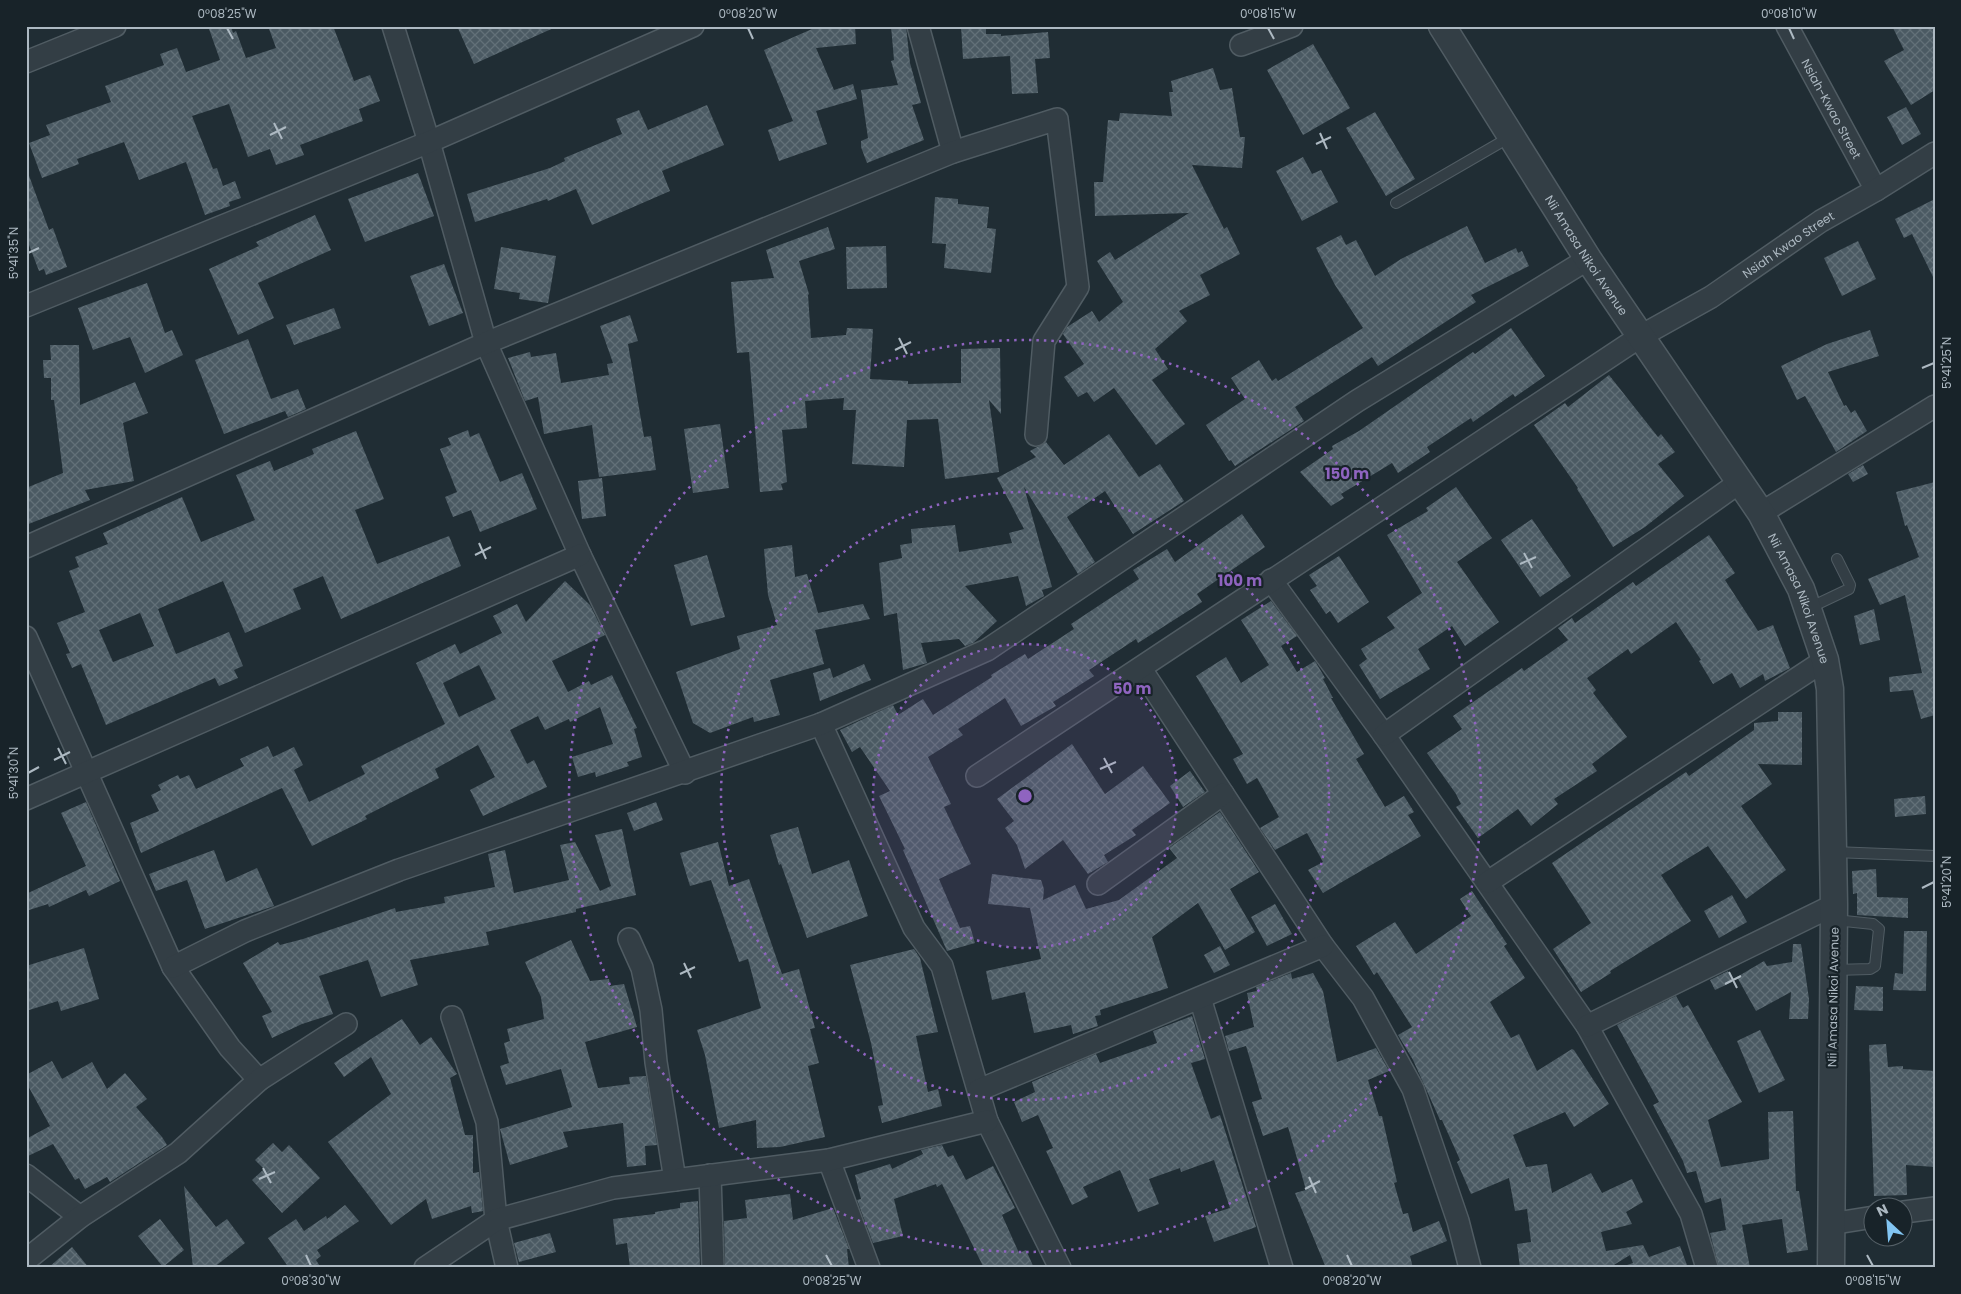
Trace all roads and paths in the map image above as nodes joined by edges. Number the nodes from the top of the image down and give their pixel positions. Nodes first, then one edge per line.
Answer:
1 (115, 26) edge
2 (393, 26) edge
3 (693, 26) edge
4 (918, 26) edge
5 (1292, 26) edge
6 (1442, 26) edge
7 (1787, 26) edge
8 (1241, 45) dead end
9 (26, 62) edge
10 (1511, 136) junction
11 (430, 142) junction
12 (953, 152) junction
13 (1935, 153) edge
14 (1876, 190) junction
15 (1396, 203) dead end
16 (1588, 258) junction
17 (26, 306) edge
18 (1641, 336) junction
19 (486, 343) junction
20 (1935, 406) edge
21 (1036, 435) dead end
22 (1740, 482) junction
23 (1761, 513) junction
24 (26, 547) edge
25 (580, 555) junction
26 (1837, 559) dead end
27 (1270, 580) junction
28 (1808, 609) junction
29 (26, 637) edge
30 (1825, 660) junction
31 (1141, 669) junction
32 (821, 724) junction
33 (1384, 735) junction
34 (85, 772) junction
35 (684, 773) junction
36 (977, 776) dead end
37 (1223, 794) junction
38 (26, 799) edge
39 (1833, 852) junction
40 (1935, 856) edge
41 (1488, 882) junction
42 (1098, 884) dead end
43 (1834, 913) junction
44 (629, 939) dead end
45 (1323, 946) junction
46 (173, 966) junction
47 (1833, 970) junction
48 (1200, 998) junction
49 (452, 1017) dead end
50 (346, 1024) dead end
51 (1587, 1026) junction
52 (259, 1080) junction
53 (979, 1090) junction
54 (987, 1120) junction
55 (829, 1160) junction
56 (26, 1174) edge
57 (710, 1175) junction
58 (675, 1180) junction
59 (1935, 1208) edge
60 (1914, 1211) edge
61 (80, 1217) junction
62 (1864, 1219) edge
63 (496, 1220) junction
64 (1830, 1224) junction
65 (26, 1260) edge
66 (424, 1268) edge
67 (506, 1268) edge
68 (713, 1268) edge
69 (868, 1268) edge
70 (1060, 1268) edge
71 (1282, 1268) edge
72 (1470, 1268) edge
73 (1707, 1268) edge
74 (1831, 1268) edge

1 - 9 street
2 - 11 street
3 - 11 street
4 - 12 street
5 - 8 street
6 - 10 street, Nii Amasa Nikoi Avenue
7 - 14 street, Nsiah-Kwao Street
10 - 15 lane
10 - 16 street, Nii Amasa Nikoi Avenue
11 - 17 street
11 - 19 street
12 - 19 street
12 - 21 street
13 - 14 street, Nsiah Kwao Street
14 - 18 street, Nsiah Kwao Street
16 - 18 street, Nii Amasa Nikoi Avenue
16 - 32 street
18 - 22 street, Nii Amasa Nikoi Avenue
18 - 27 street, Nsiah Kwao Street
19 - 24 street
19 - 25 street
20 - 23 street
22 - 23 street, Nii Amasa Nikoi Avenue
22 - 33 street
23 - 28 street, Nii Amasa Nikoi Avenue
25 - 34 street
25 - 35 street
26 - 28 lane
27 - 31 street, Nsiah Kwao Street
27 - 33 street
28 - 30 street, Nii Amasa Nikoi Avenue
29 - 34 street
30 - 39 street, Nii Amasa Nikoi Avenue
30 - 41 street
31 - 36 street, Nsiah Kwao Street
31 - 37 street
32 - 35 street
32 - 53 street
33 - 41 street
34 - 38 street
34 - 46 street
35 - 46 street
37 - 42 street
37 - 45 street
39 - 40 lane
39 - 43 street, Nii Amasa Nikoi Avenue
41 - 51 street
43 - 47 street, Nii Amasa Nikoi Avenue
43 - 47 lane
43 - 51 street
44 - 58 street
45 - 48 street
45 - 72 street
46 - 52 street
47 - 64 street, Nii Amasa Nikoi Avenue
48 - 53 street
48 - 71 street
49 - 63 street
50 - 52 street
51 - 73 street
52 - 61 street
53 - 54 street
54 - 55 street
54 - 70 street
55 - 57 street
55 - 69 street
56 - 61 street
57 - 58 street
57 - 68 street
58 - 63 street
59 - 60 street
61 - 65 street
62 - 64 street
63 - 66 street
63 - 67 street
64 - 74 street, Nii Amasa Nikoi Avenue

